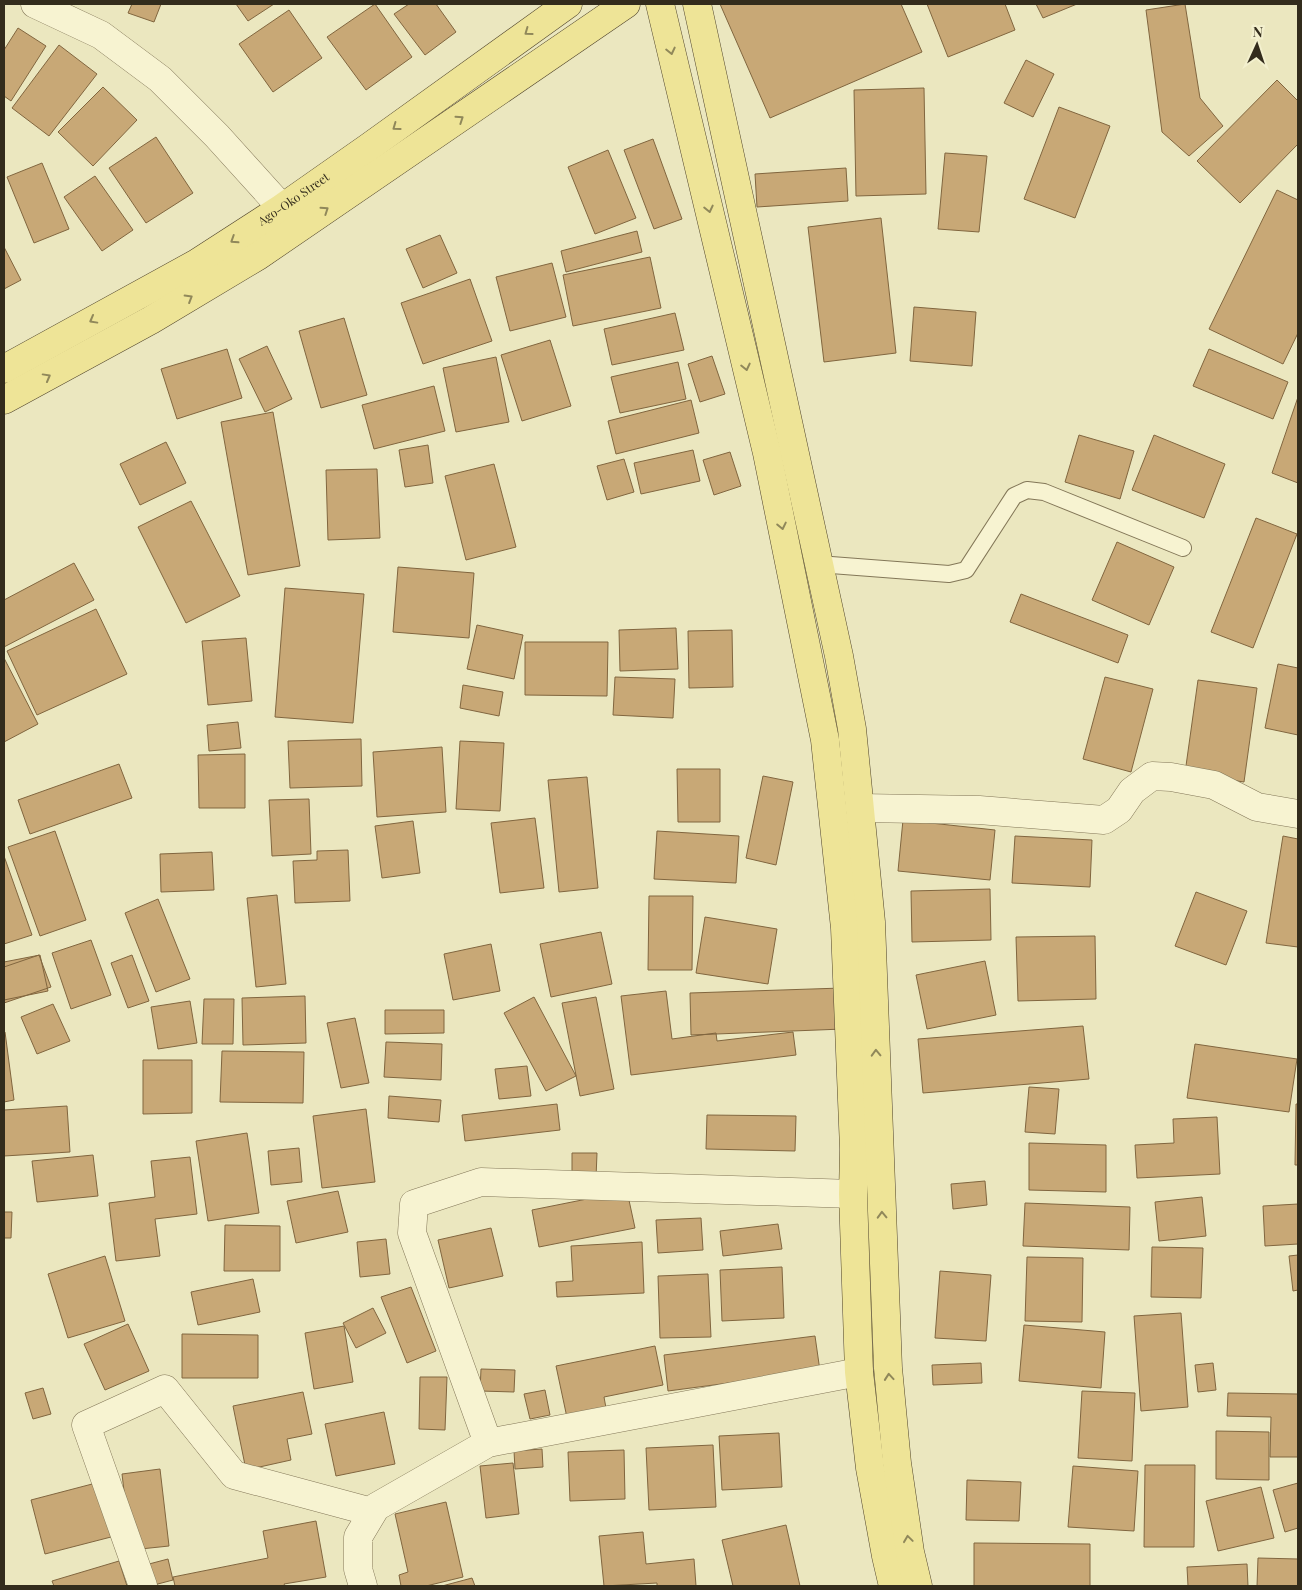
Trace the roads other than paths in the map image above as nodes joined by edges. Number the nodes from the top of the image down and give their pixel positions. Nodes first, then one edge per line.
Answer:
1 (35, 4) edge
2 (568, 4) edge
3 (626, 4) edge
4 (660, 4) edge
5 (698, 4) edge
6 (282, 208) junction
7 (4, 369) edge
8 (4, 400) edge
9 (1183, 548) dead end
10 (818, 564) junction
11 (861, 808) junction
12 (1298, 814) edge
13 (854, 1194) junction
14 (859, 1372) junction
15 (488, 1443) junction
16 (372, 1512) junction
17 (143, 1586) edge
18 (363, 1586) edge
19 (893, 1586) edge
20 (918, 1586) edge

1 - 6 street
2 -> 6 main road, Ago-Oko Street
8 -> 3 main road
4 -> 13 main road
5 - 10 main road
6 -> 7 main road, Ago-Oko Street
9 - 10 lane
10 - 11 main road
11 - 12 street
20 -> 11 main road
13 - 14 main road
13 - 15 street
14 - 15 street
14 - 19 main road
15 - 16 street
16 - 17 street
16 - 18 street

